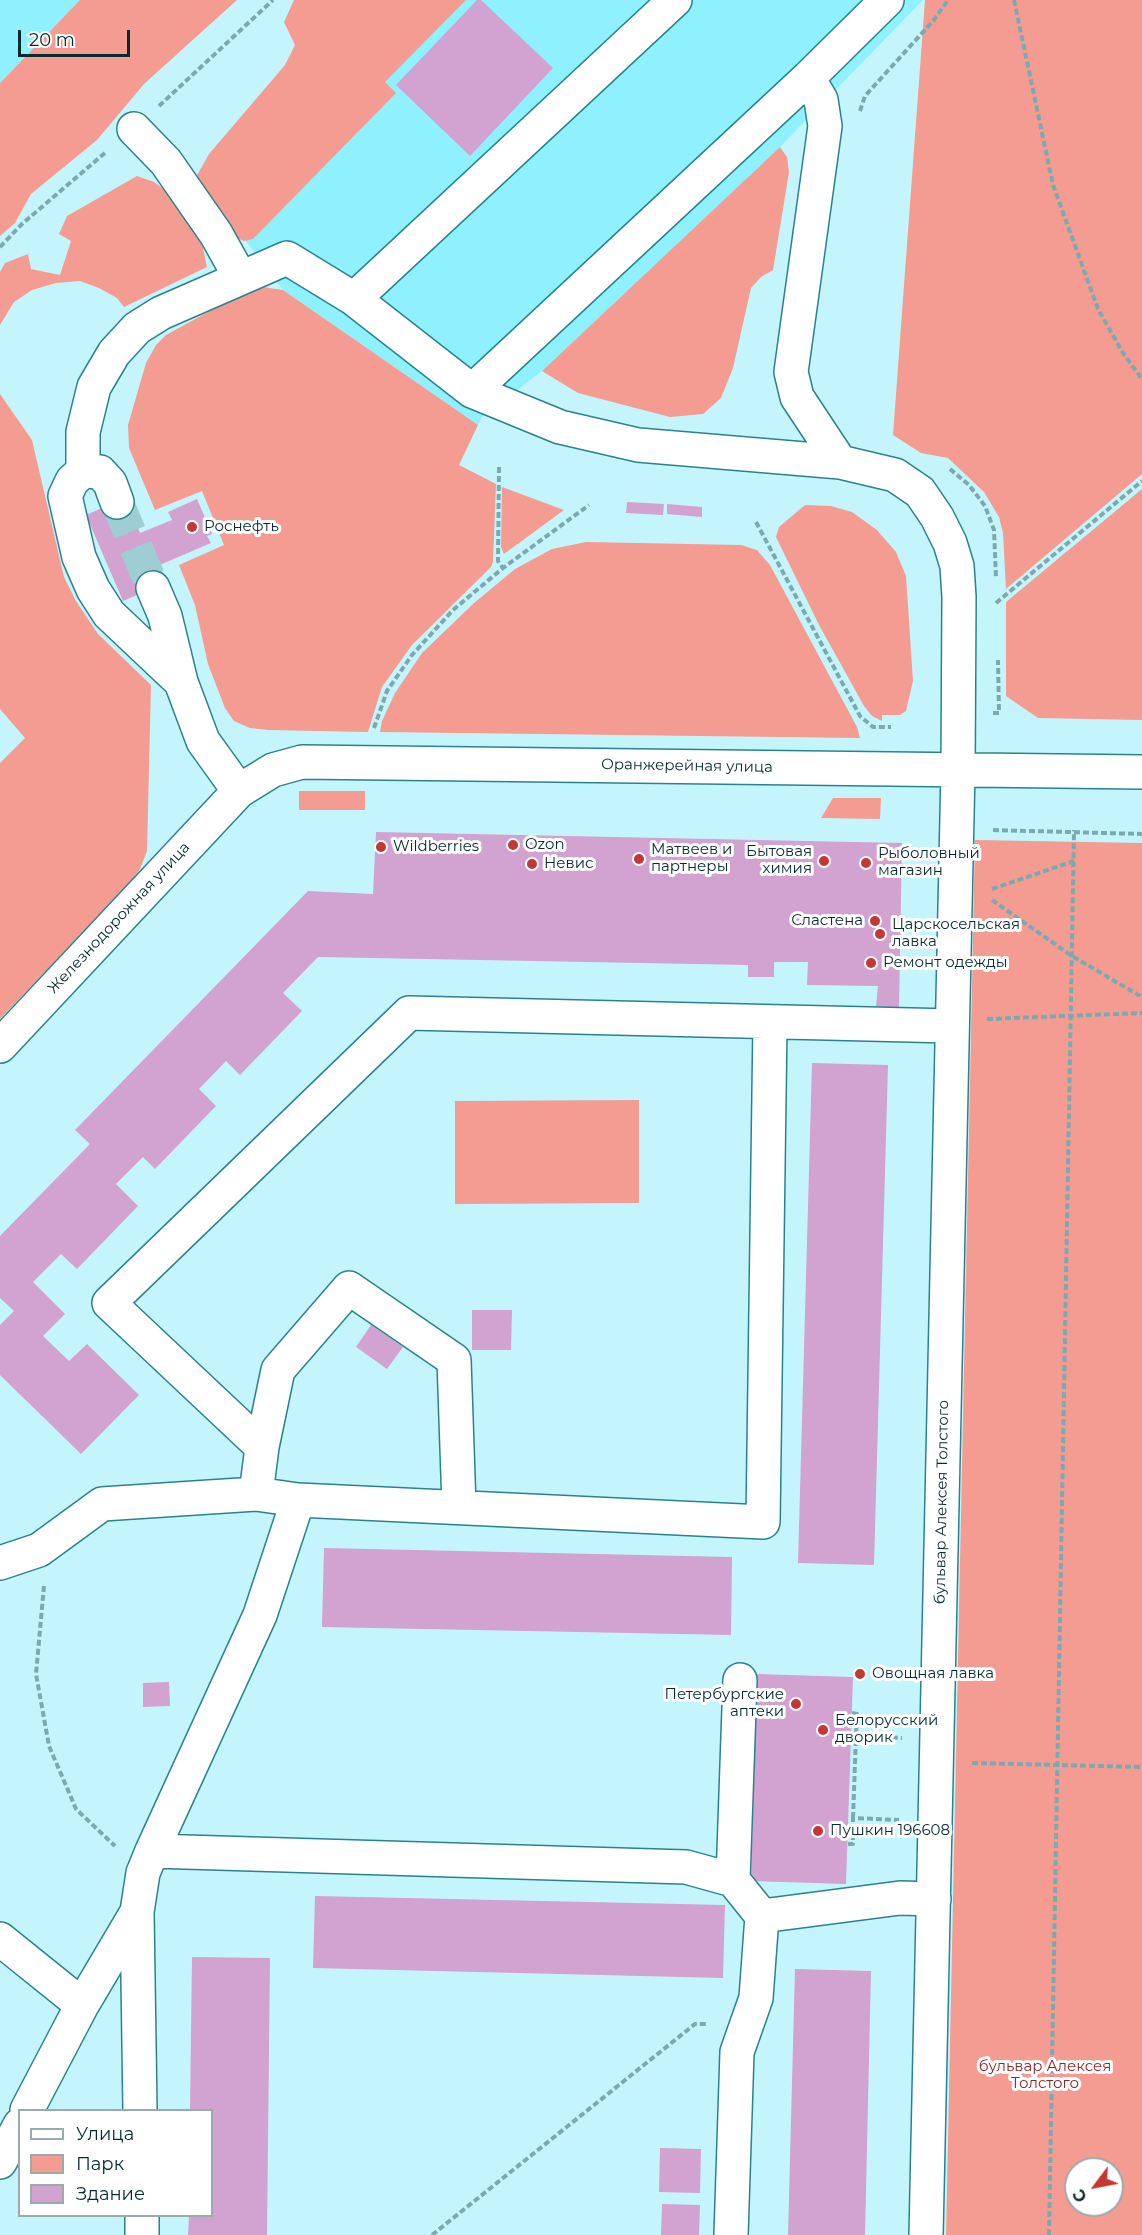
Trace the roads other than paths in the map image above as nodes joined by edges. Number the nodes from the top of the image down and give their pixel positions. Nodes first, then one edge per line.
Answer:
1 (675, 0) edge
2 (887, 0) edge
3 (808, 78) junction
4 (134, 129) road end
5 (240, 277) junction
6 (354, 299) junction
7 (472, 391) junction
8 (840, 462) junction
9 (83, 471) junction
10 (117, 502) tunnel mouth
11 (153, 588) tunnel mouth
12 (181, 682) junction
13 (958, 770) junction
14 (1142, 772) edge
15 (239, 791) junction
16 (770, 1023) junction
17 (952, 1026) junction
18 (0, 1046) edge
19 (262, 1448) junction
20 (256, 1494) junction
21 (298, 1500) junction
22 (459, 1506) junction
23 (0, 1563) edge
24 (740, 1680) dead end
25 (148, 1862) junction
26 (733, 1880) junction
27 (934, 1899) junction
28 (137, 1912) junction
29 (762, 1916) junction
30 (0, 1939) edge
31 (82, 2005) junction
32 (28, 2109) edge
33 (140, 2109) edge
34 (18, 2129) edge
35 (0, 2162) edge
36 (142, 2217) edge
37 (142, 2235) edge
38 (731, 2235) edge
39 (926, 2235) edge

1 - 6 street
2 - 3 street
3 - 7 street
3 - 8 street
4 - 5 street
5 - 6 street, бульвар Алексея Толстого
5 - 9 street
6 - 7 street, бульвар Алексея Толстого
7 - 8 street, бульвар Алексея Толстого
8 - 13 street, бульвар Алексея Толстого
9 - 10 street
9 - 12 street
11 - 12 street
12 - 15 street
13 - 14 street, Оранжерейная улица
13 - 15 street, Оранжерейная улица
13 - 17 street, бульвар Алексея Толстого
15 - 18 street, Железнодорожная улица
16 - 17 street
16 - 19 street
16 - 22 street
17 - 27 street, бульвар Алексея Толстого
19 - 20 street
19 - 22 street
20 - 21 street
20 - 23 street
21 - 22 street
21 - 25 street
24 - 26 street
25 - 26 street
25 - 28 street
26 - 29 street
27 - 29 street
27 - 39 street, бульвар Алексея Толстого
28 - 31 street
28 - 33 street
29 - 38 street
30 - 31 street
31 - 32 street
34 - 35 street
36 - 37 street

